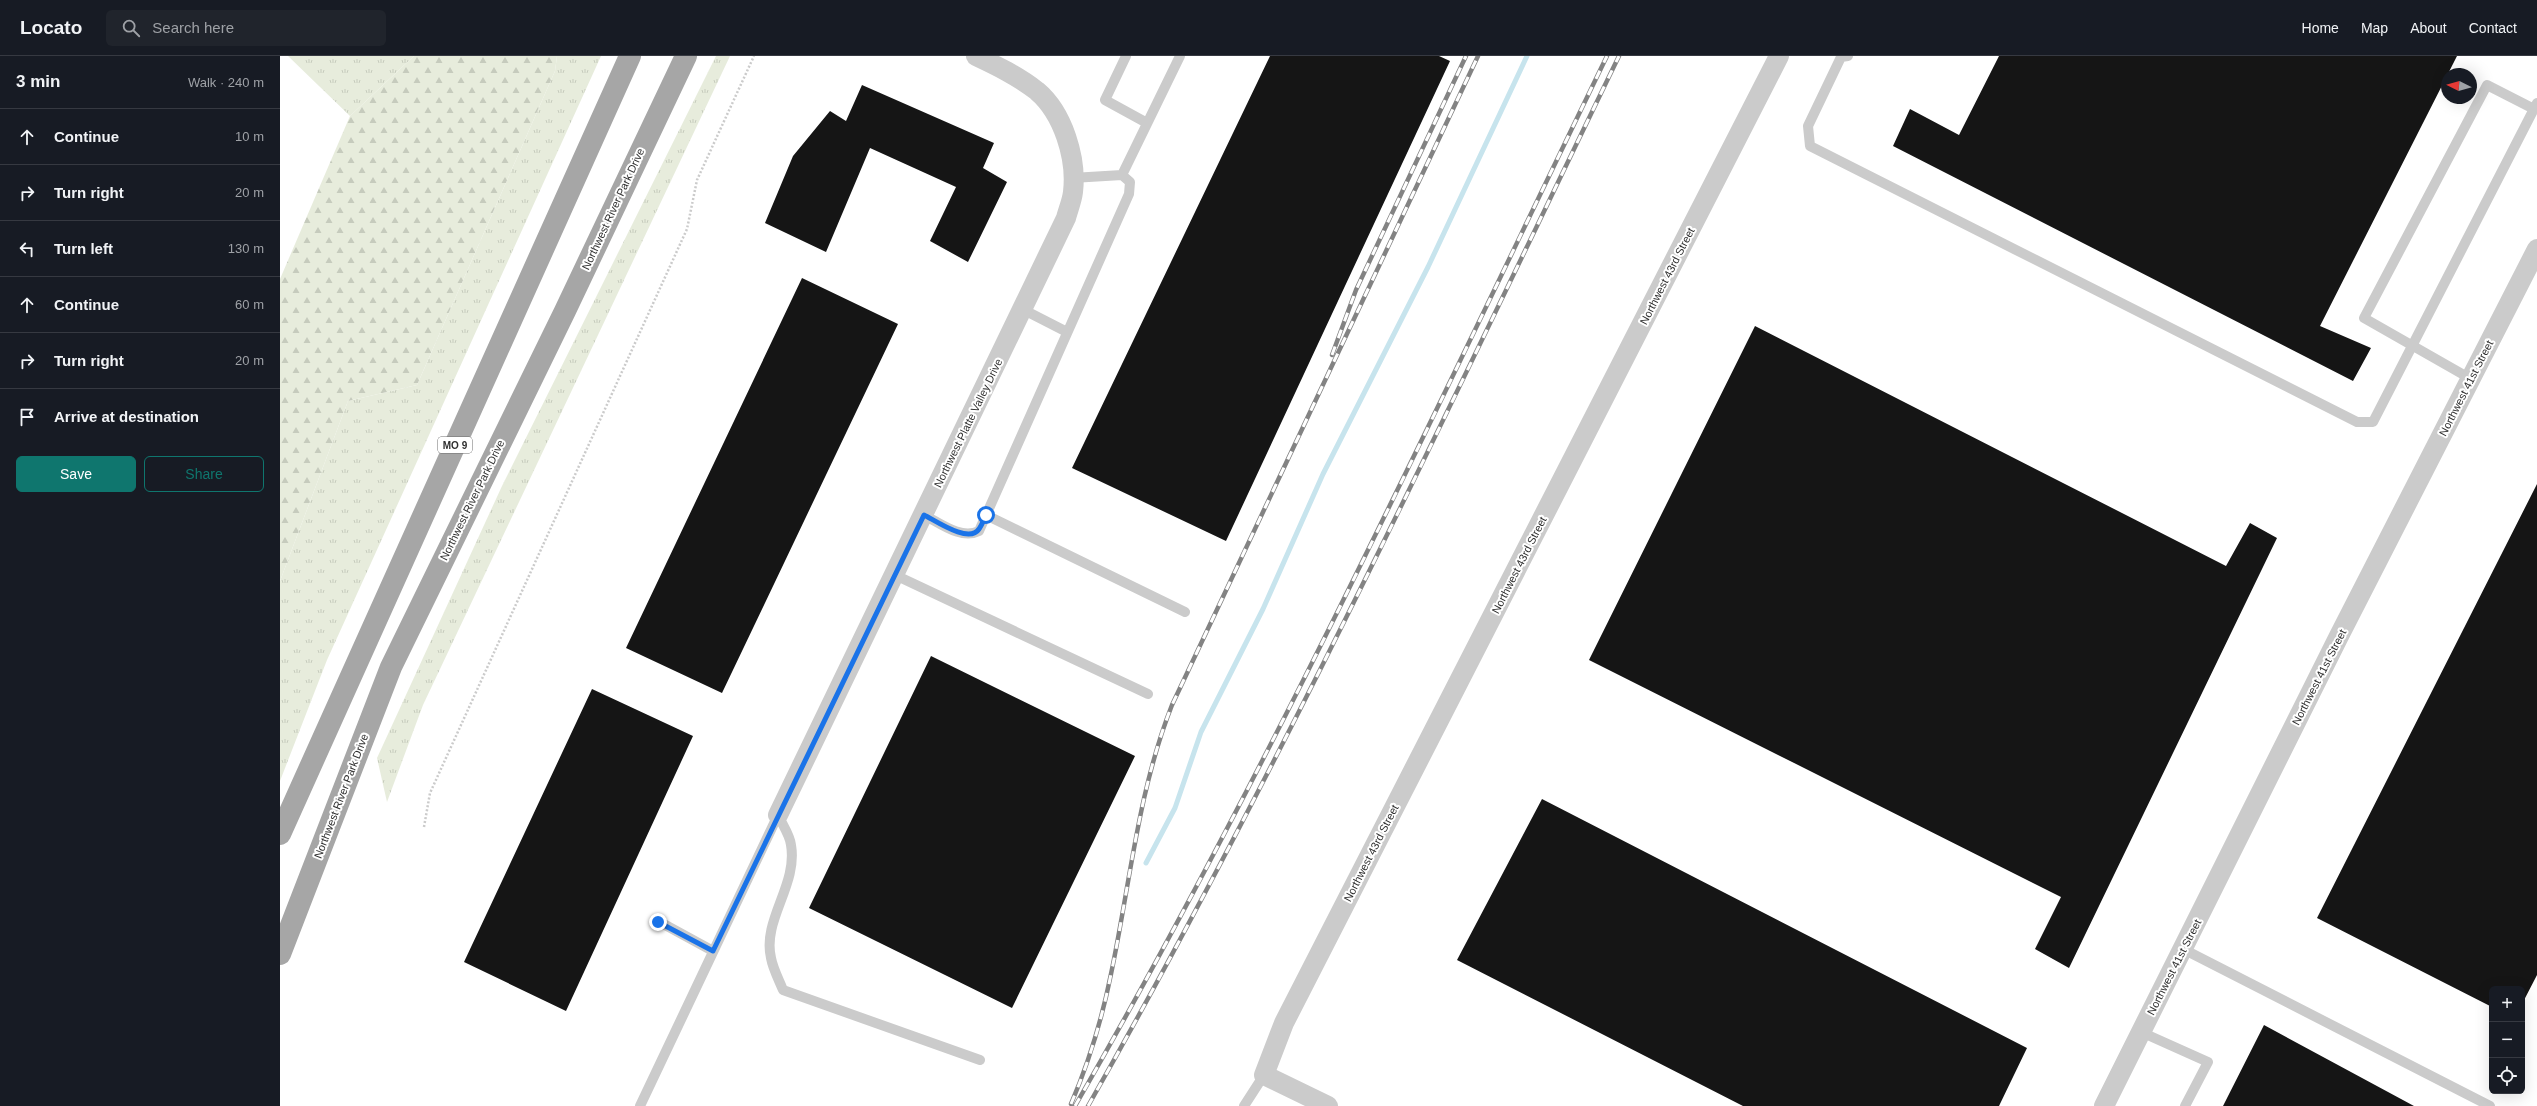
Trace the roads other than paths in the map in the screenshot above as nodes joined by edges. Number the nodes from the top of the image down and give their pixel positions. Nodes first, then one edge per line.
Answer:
1 (630, 56) edge
2 (686, 56) edge
3 (976, 56) edge
4 (1126, 56) edge
5 (1180, 56) edge
6 (1779, 56) edge
7 (1843, 56) edge
8 (2535, 106) edge
9 (1147, 124) junction
10 (1122, 175) junction
11 (1072, 178) junction
12 (2537, 249) edge
13 (1024, 310) junction
14 (1067, 332) junction
15 (2412, 346) junction
16 (2471, 379) junction
17 (924, 515) junction
18 (986, 515) junction
19 (895, 575) junction
20 (1185, 612) dead end
21 (1148, 694) dead end
22 (778, 815) junction
23 (280, 834) edge
24 (658, 922) dead end
25 (2182, 949) junction
26 (713, 951) junction
27 (280, 954) edge
28 (2141, 1032) junction
29 (980, 1060) dead end
30 (1264, 1075) junction
31 (640, 1106) edge
32 (1244, 1106) edge
33 (1328, 1106) edge
34 (2104, 1106) edge
35 (2185, 1106) edge
36 (2490, 1106) edge

1 - 23 main road, MO 9
2 - 27 main road, Northwest River Park Drive
3 - 11 street, Northwest Platte Valley Drive
4 - 9 lane
5 - 9 lane
6 - 30 street, Northwest 43rd Street
7 - 15 lane
8 - 15 lane
8 - 15 lane
9 - 10 lane
10 - 11 lane
10 - 14 lane
11 - 13 street, Northwest Platte Valley Drive
12 - 16 street, Northwest 41st Street
13 - 14 lane
13 - 17 street, Northwest Platte Valley Drive
14 - 18 lane
15 - 16 lane
16 - 25 street, Northwest 41st Street
17 - 18 lane
17 - 19 street, Northwest Platte Valley Drive
18 - 20 lane
19 - 21 lane
19 - 22 street, Northwest Platte Valley Drive
22 - 26 lane
22 - 29 lane
24 - 26 lane
25 - 28 street, Northwest 41st Street
25 - 36 lane
26 - 31 lane
28 - 34 street, Northwest 41st Street
28 - 35 lane
30 - 32 lane
30 - 33 street

